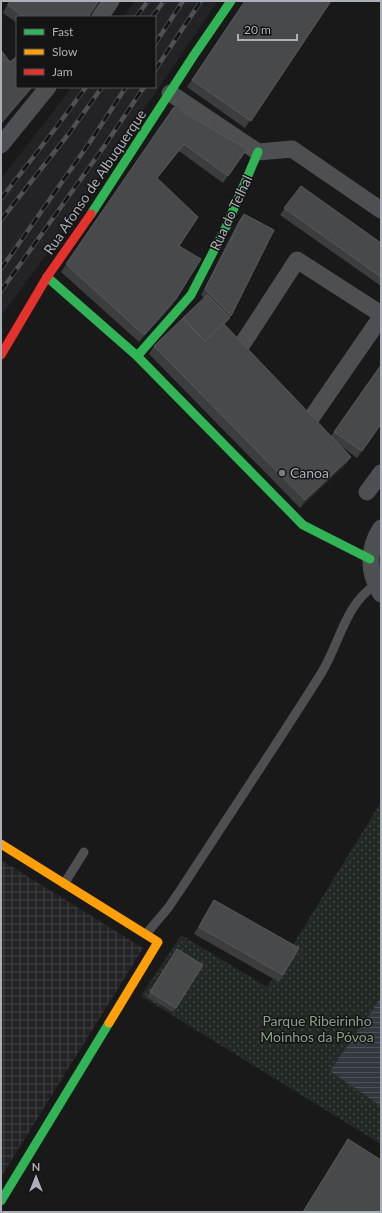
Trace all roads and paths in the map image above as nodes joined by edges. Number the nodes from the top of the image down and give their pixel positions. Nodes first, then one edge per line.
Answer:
1 (111, 1) edge
2 (231, 1) edge
3 (101, 16) edge
4 (47, 88) edge
5 (170, 93) junction
6 (1, 144) edge
7 (258, 152) junction
8 (381, 210) edge
9 (48, 277) junction
10 (381, 315) edge
11 (243, 343) edge
12 (1, 355) edge
13 (136, 355) junction
14 (312, 417) edge
15 (381, 473) edge
16 (368, 492) dead end
17 (381, 528) edge
18 (370, 559) junction
19 (378, 590) edge
20 (1, 844) edge
21 (84, 852) dead end
22 (64, 884) junction
23 (146, 934) junction
24 (1, 1201) edge

1 - 3 street
2 - 5 street, Rua Afonso de Albuquerque
4 - 6 street
5 - 7 street
5 - 9 street, Rua Afonso de Albuquerque
7 - 8 street
7 - 13 street, Rua do Telhal
9 - 12 street, Rua Afonso de Albuquerque
9 - 13 street
10 - 11 street
10 - 14 street
13 - 18 street
15 - 16 street
17 - 18 street
18 - 19 street
19 - 23 lane
20 - 22 street
21 - 22 lane
22 - 23 street
23 - 24 street

